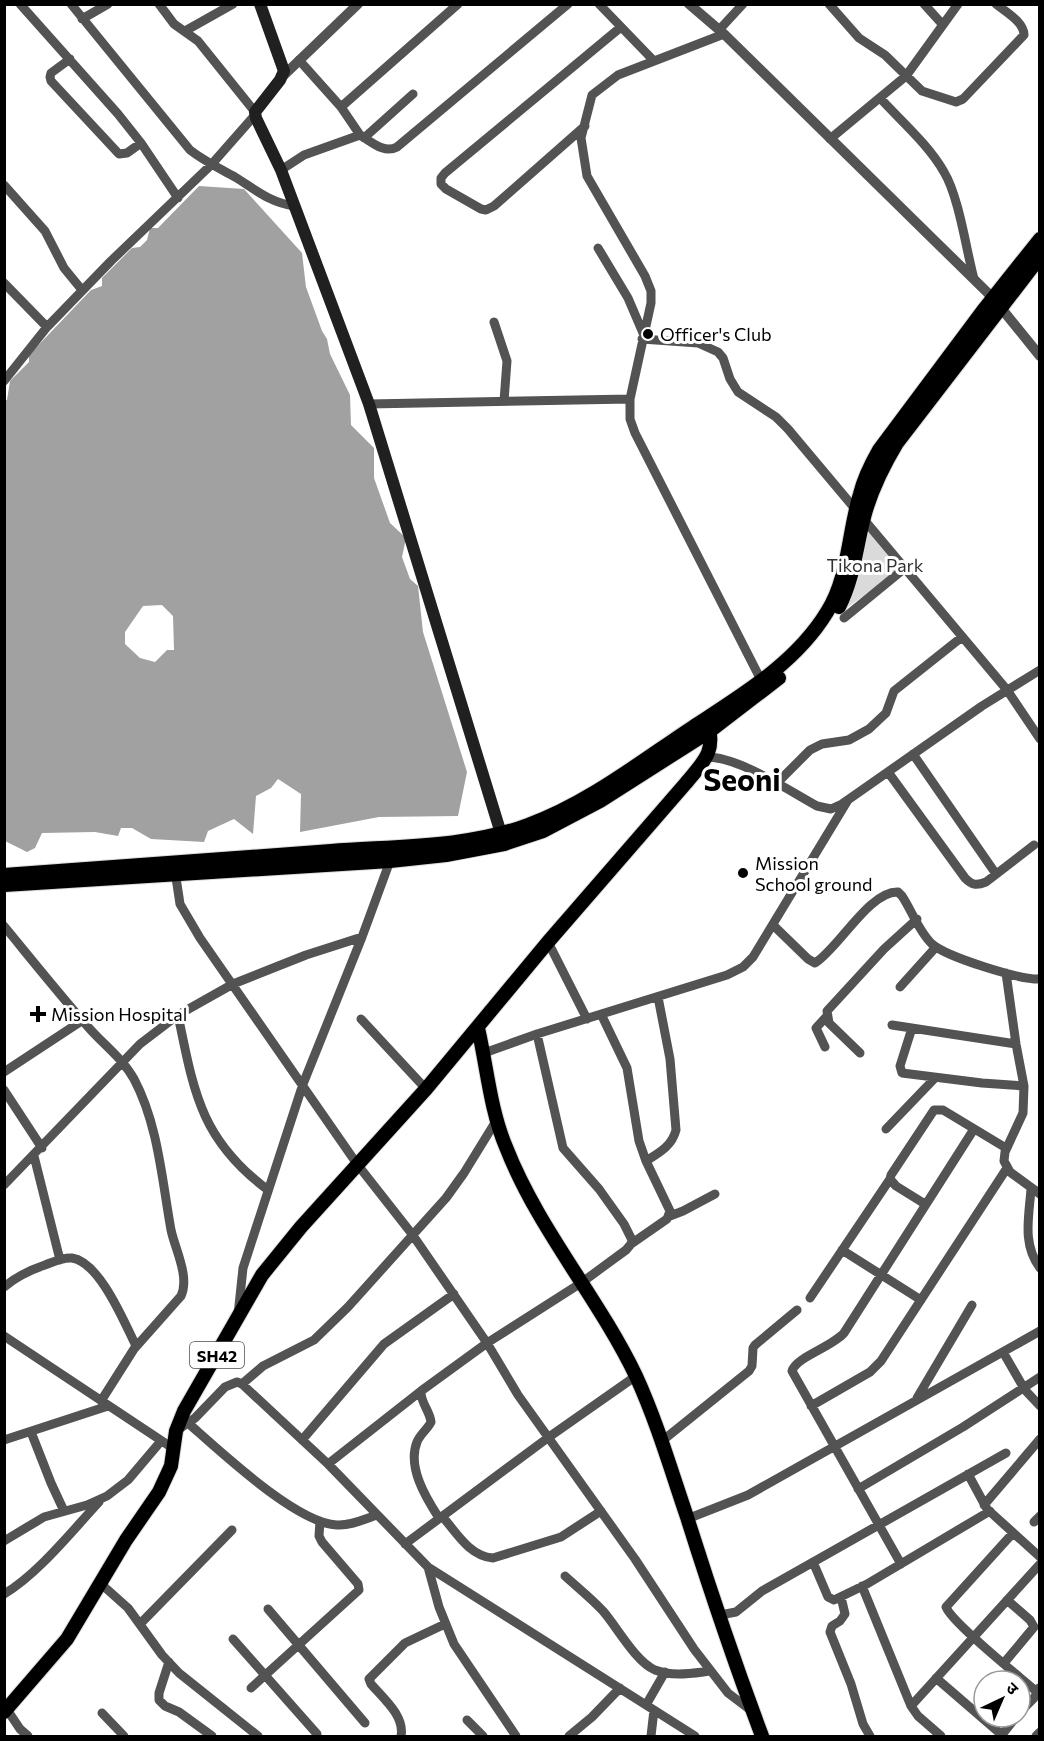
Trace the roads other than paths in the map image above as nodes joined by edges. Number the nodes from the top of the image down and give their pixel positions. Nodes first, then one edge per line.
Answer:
1 (20, 4) edge
2 (71, 4) edge
3 (108, 4) edge
4 (159, 4) edge
5 (233, 4) edge
6 (260, 4) edge
7 (358, 4) edge
8 (458, 4) edge
9 (568, 4) edge
10 (599, 4) edge
11 (689, 4) edge
12 (743, 4) edge
13 (829, 4) edge
14 (924, 4) edge
15 (958, 4) edge
16 (996, 4) edge
17 (82, 19) junction
18 (943, 25) junction
19 (621, 27) junction
20 (185, 31) junction
21 (721, 32) junction
22 (70, 59) junction
23 (299, 60) junction
24 (654, 61) junction
25 (283, 76) junction
26 (906, 76) junction
27 (413, 94) dead end
28 (880, 98) junction
29 (341, 107) junction
30 (255, 113) junction
31 (585, 126) junction
32 (362, 136) junction
33 (831, 139) junction
34 (141, 143) junction
35 (211, 165) junction
36 (281, 170) junction
37 (4, 185) edge
38 (178, 198) junction
39 (294, 206) junction
40 (1040, 239) edge
41 (598, 248) dead end
42 (1040, 257) edge
43 (974, 279) junction
44 (4, 283) edge
45 (82, 290) junction
46 (997, 303) junction
47 (494, 322) dead end
48 (47, 327) junction
49 (643, 336) junction
50 (1040, 356) edge
51 (4, 381) edge
52 (630, 399) junction
53 (504, 401) junction
54 (369, 404) junction
55 (860, 514) junction
56 (905, 568) junction
57 (844, 618) dead end
58 (962, 637) junction
59 (1040, 670) edge
60 (763, 684) junction
61 (1006, 690) junction
62 (709, 724) junction
63 (1040, 739) edge
64 (913, 754) junction
65 (707, 757) junction
66 (888, 772) junction
67 (776, 784) junction
68 (848, 800) junction
69 (502, 838) junction
70 (1034, 845) dead end
71 (390, 861) junction
72 (175, 868) junction
73 (996, 874) junction
74 (4, 875) edge
75 (4, 885) edge
76 (916, 919) junction
77 (773, 925) junction
78 (4, 926) edge
79 (362, 937) junction
80 (548, 942) junction
81 (936, 947) junction
82 (1006, 973) junction
83 (1040, 979) edge
84 (233, 984) junction
85 (900, 987) dead end
86 (658, 997) junction
87 (601, 1014) junction
88 (178, 1015) junction
89 (827, 1016) junction
90 (587, 1018) junction
91 (361, 1019) dead end
92 (83, 1020) junction
93 (892, 1025) dead end
94 (478, 1028) junction
95 (912, 1028) junction
96 (537, 1034) junction
97 (1016, 1044) junction
98 (825, 1047) dead end
99 (484, 1053) junction
100 (860, 1053) dead end
101 (123, 1062) junction
102 (4, 1072) edge
103 (935, 1078) junction
104 (303, 1084) junction
105 (1024, 1086) junction
106 (4, 1089) edge
107 (426, 1089) junction
108 (496, 1121) junction
109 (886, 1129) dead end
110 (974, 1129) junction
111 (42, 1148) junction
112 (1006, 1148) junction
113 (34, 1156) junction
114 (646, 1161) junction
115 (357, 1164) junction
116 (1007, 1168) junction
117 (890, 1179) junction
118 (4, 1185) edge
119 (268, 1190) junction
120 (1035, 1192) edge
121 (715, 1194) dead end
122 (925, 1204) junction
123 (670, 1216) junction
124 (412, 1234) junction
125 (631, 1244) junction
126 (842, 1250) junction
127 (60, 1260) junction
128 (1040, 1268) edge
129 (880, 1275) junction
130 (582, 1283) junction
131 (4, 1287) edge
132 (454, 1294) junction
133 (810, 1298) dead end
134 (921, 1300) junction
135 (972, 1305) dead end
136 (797, 1310) dead end
137 (238, 1315) junction
138 (1040, 1331) edge
139 (4, 1336) edge
140 (488, 1343) junction
141 (136, 1346) junction
142 (1003, 1352) junction
143 (636, 1377) junction
144 (1040, 1377) edge
145 (242, 1384) junction
146 (1024, 1388) junction
147 (421, 1391) junction
148 (916, 1401) junction
149 (105, 1404) junction
150 (811, 1406) junction
151 (1040, 1406) edge
152 (182, 1427) junction
153 (31, 1432) junction
154 (549, 1437) junction
155 (1040, 1439) edge
156 (4, 1440) edge
157 (302, 1440) junction
158 (161, 1441) junction
159 (662, 1441) junction
160 (834, 1447) junction
161 (174, 1449) junction
162 (1006, 1453) dead end
163 (328, 1464) junction
164 (968, 1474) junction
165 (858, 1489) junction
166 (101, 1500) junction
167 (987, 1508) junction
168 (64, 1511) junction
169 (601, 1511) junction
170 (377, 1515) junction
171 (441, 1517) junction
172 (687, 1519) junction
173 (320, 1521) junction
174 (879, 1526) junction
175 (232, 1530) dead end
176 (1013, 1533) junction
177 (4, 1541) edge
178 (405, 1544) junction
179 (1040, 1557) edge
180 (813, 1562) junction
181 (901, 1564) junction
182 (1040, 1564) edge
183 (428, 1567) junction
184 (565, 1576) dead end
185 (100, 1583) junction
186 (862, 1586) junction
187 (4, 1594) edge
188 (841, 1597) junction
189 (1007, 1599) junction
190 (267, 1609) dead end
191 (720, 1615) junction
192 (140, 1624) junction
193 (445, 1624) junction
194 (974, 1636) junction
195 (233, 1639) dead end
196 (299, 1645) junction
197 (168, 1662) junction
198 (1004, 1663) junction
199 (711, 1671) junction
200 (665, 1672) junction
201 (265, 1675) junction
202 (936, 1678) junction
203 (251, 1688) dead end
204 (620, 1688) junction
205 (1037, 1695) edge
206 (911, 1706) junction
207 (650, 1708) junction
208 (6, 1709) edge
209 (753, 1712) junction
210 (102, 1713) dead end
211 (467, 1720) dead end
212 (365, 1723) dead end
213 (1040, 1732) edge
214 (317, 1734) dead end
215 (1001, 1736) edge
216 (28, 1737) edge
217 (124, 1737) edge
218 (213, 1737) edge
219 (258, 1737) edge
220 (401, 1737) edge
221 (483, 1737) edge
222 (516, 1737) edge
223 (569, 1737) edge
224 (651, 1737) edge
225 (695, 1737) edge
226 (762, 1737) edge
227 (870, 1737) edge
228 (941, 1737) edge
229 (1036, 1737) edge

1 - 22 street
2 - 17 street
3 - 17 street
4 - 20 street
5 - 20 street
6 - 25 main road
7 - 23 street
8 - 29 street
9 - 32 street
10 - 19 street
11 - 21 street
12 - 21 street
13 - 26 street
14 - 18 street
15 - 18 street
16 - 26 street
17 - 35 street
18 - 26 street
19 - 24 street
19 - 31 street
20 - 30 street
21 - 24 street
21 - 33 street
22 - 34 street
22 - 34 street
23 - 25 street
23 - 29 street
24 - 31 street
25 - 30 main road
26 - 28 street
27 - 32 street
28 - 33 street
28 - 43 street
29 - 32 street
30 - 35 street
30 - 36 main road
31 - 49 street
32 - 36 street
33 - 43 street
34 - 38 street
35 - 38 street
35 - 39 street
36 - 39 main road
37 - 45 street
38 - 45 street
39 - 54 main road
40 - 46 main road
41 - 49 street
42 - 46 main road
43 - 46 street
44 - 48 street
45 - 48 street
46 - 50 street
46 - 55 main road
47 - 53 street
48 - 51 street
49 - 52 street
49 - 55 street
52 - 53 street
52 - 60 street
53 - 54 street
54 - 69 main road
55 - 56 street
55 - 60 main road
56 - 57 street
56 - 58 street
58 - 61 street
58 - 67 street
59 - 61 street
60 - 62 main road
61 - 63 street
61 - 64 street
62 - 65 main road
62 - 69 main road
64 - 66 street
64 - 73 street
65 - 67 street
65 - 80 main road
66 - 68 street
66 - 73 street
67 - 68 street
68 - 77 street
69 - 71 main road
69 - 72 main road
70 - 73 street
71 - 72 main road
71 - 79 street
72 - 74 main road
72 - 75 main road
72 - 84 street
76 - 77 street
76 - 81 street
76 - 89 street
77 - 86 street
78 - 92 street
79 - 84 street
79 - 104 street
80 - 90 street
80 - 94 main road
81 - 82 street
81 - 85 street
82 - 83 street
82 - 97 street
84 - 88 street
84 - 104 street
86 - 87 street
86 - 114 street
87 - 90 street
87 - 114 street
88 - 101 street
88 - 119 street
89 - 98 street
89 - 100 street
90 - 96 street
91 - 107 street
92 - 101 street
92 - 102 street
93 - 95 street
94 - 99 main road
94 - 107 main road, SH42
95 - 97 street
95 - 103 street
96 - 99 street
96 - 125 street
97 - 105 street
99 - 108 main road
101 - 111 street
101 - 141 street
103 - 105 street
103 - 109 street
104 - 115 street
104 - 119 street
105 - 112 street
106 - 111 street
107 - 115 main road, SH42
108 - 124 street
108 - 130 main road
110 - 112 street
110 - 117 street
110 - 122 street
111 - 113 street
112 - 116 street
113 - 118 street
113 - 127 street
114 - 123 street
115 - 124 street
115 - 137 main road, SH42
116 - 120 street
116 - 134 street
117 - 122 street
117 - 126 street
119 - 137 street
120 - 128 street
121 - 123 street
122 - 129 street
123 - 125 street
124 - 132 street
124 - 145 street
125 - 130 street
126 - 129 street
126 - 133 street
127 - 131 street
127 - 141 street
129 - 134 street
129 - 150 street
130 - 140 street
130 - 143 main road
132 - 140 street
132 - 157 street
134 - 150 street
135 - 148 street
136 - 159 street
137 - 152 main road, SH42
138 - 142 street
139 - 149 street
140 - 147 street
140 - 154 street
141 - 149 street
142 - 146 street
142 - 148 street
143 - 154 street
143 - 159 main road
144 - 146 street
145 - 152 street
145 - 157 street
146 - 151 street
146 - 165 street
147 - 163 street
147 - 171 street
148 - 160 street
149 - 153 street
149 - 158 street
150 - 160 street
152 - 161 main road, SH42
152 - 173 street
153 - 156 street
153 - 168 street
154 - 169 street
154 - 171 street
155 - 167 street
157 - 163 street
158 - 161 street
158 - 166 street
159 - 172 main road
160 - 165 street
160 - 172 street
161 - 185 main road, SH42
162 - 164 street
163 - 170 street
164 - 167 street
164 - 174 street
165 - 174 street
166 - 168 street
166 - 187 street
167 - 176 street
167 - 181 street
168 - 177 street
169 - 171 street
169 - 199 street
170 - 173 street
170 - 178 street
171 - 178 street
172 - 191 main road
173 - 196 street
174 - 180 street
174 - 181 street
175 - 192 street
176 - 179 street
176 - 194 street
178 - 183 street
180 - 188 street
180 - 191 street
181 - 186 street
182 - 189 street
183 - 193 street
183 - 204 street
184 - 200 street
185 - 192 street
185 - 208 main road, SH42
186 - 188 street
186 - 206 street
188 - 227 street
189 - 194 street
189 - 198 street
190 - 196 street
191 - 209 main road
192 - 197 street
193 - 220 street
193 - 222 street
194 - 198 street
194 - 202 street
195 - 201 street
196 - 201 street
196 - 212 street
197 - 218 street
197 - 219 street
198 - 205 street
199 - 200 street
199 - 209 street
200 - 207 street
201 - 203 street
201 - 214 street
202 - 206 street
202 - 215 street
204 - 207 street
204 - 223 street
206 - 228 street
207 - 224 street
207 - 225 street
208 - 216 street
209 - 226 main road
210 - 217 street
211 - 221 street
213 - 229 street

